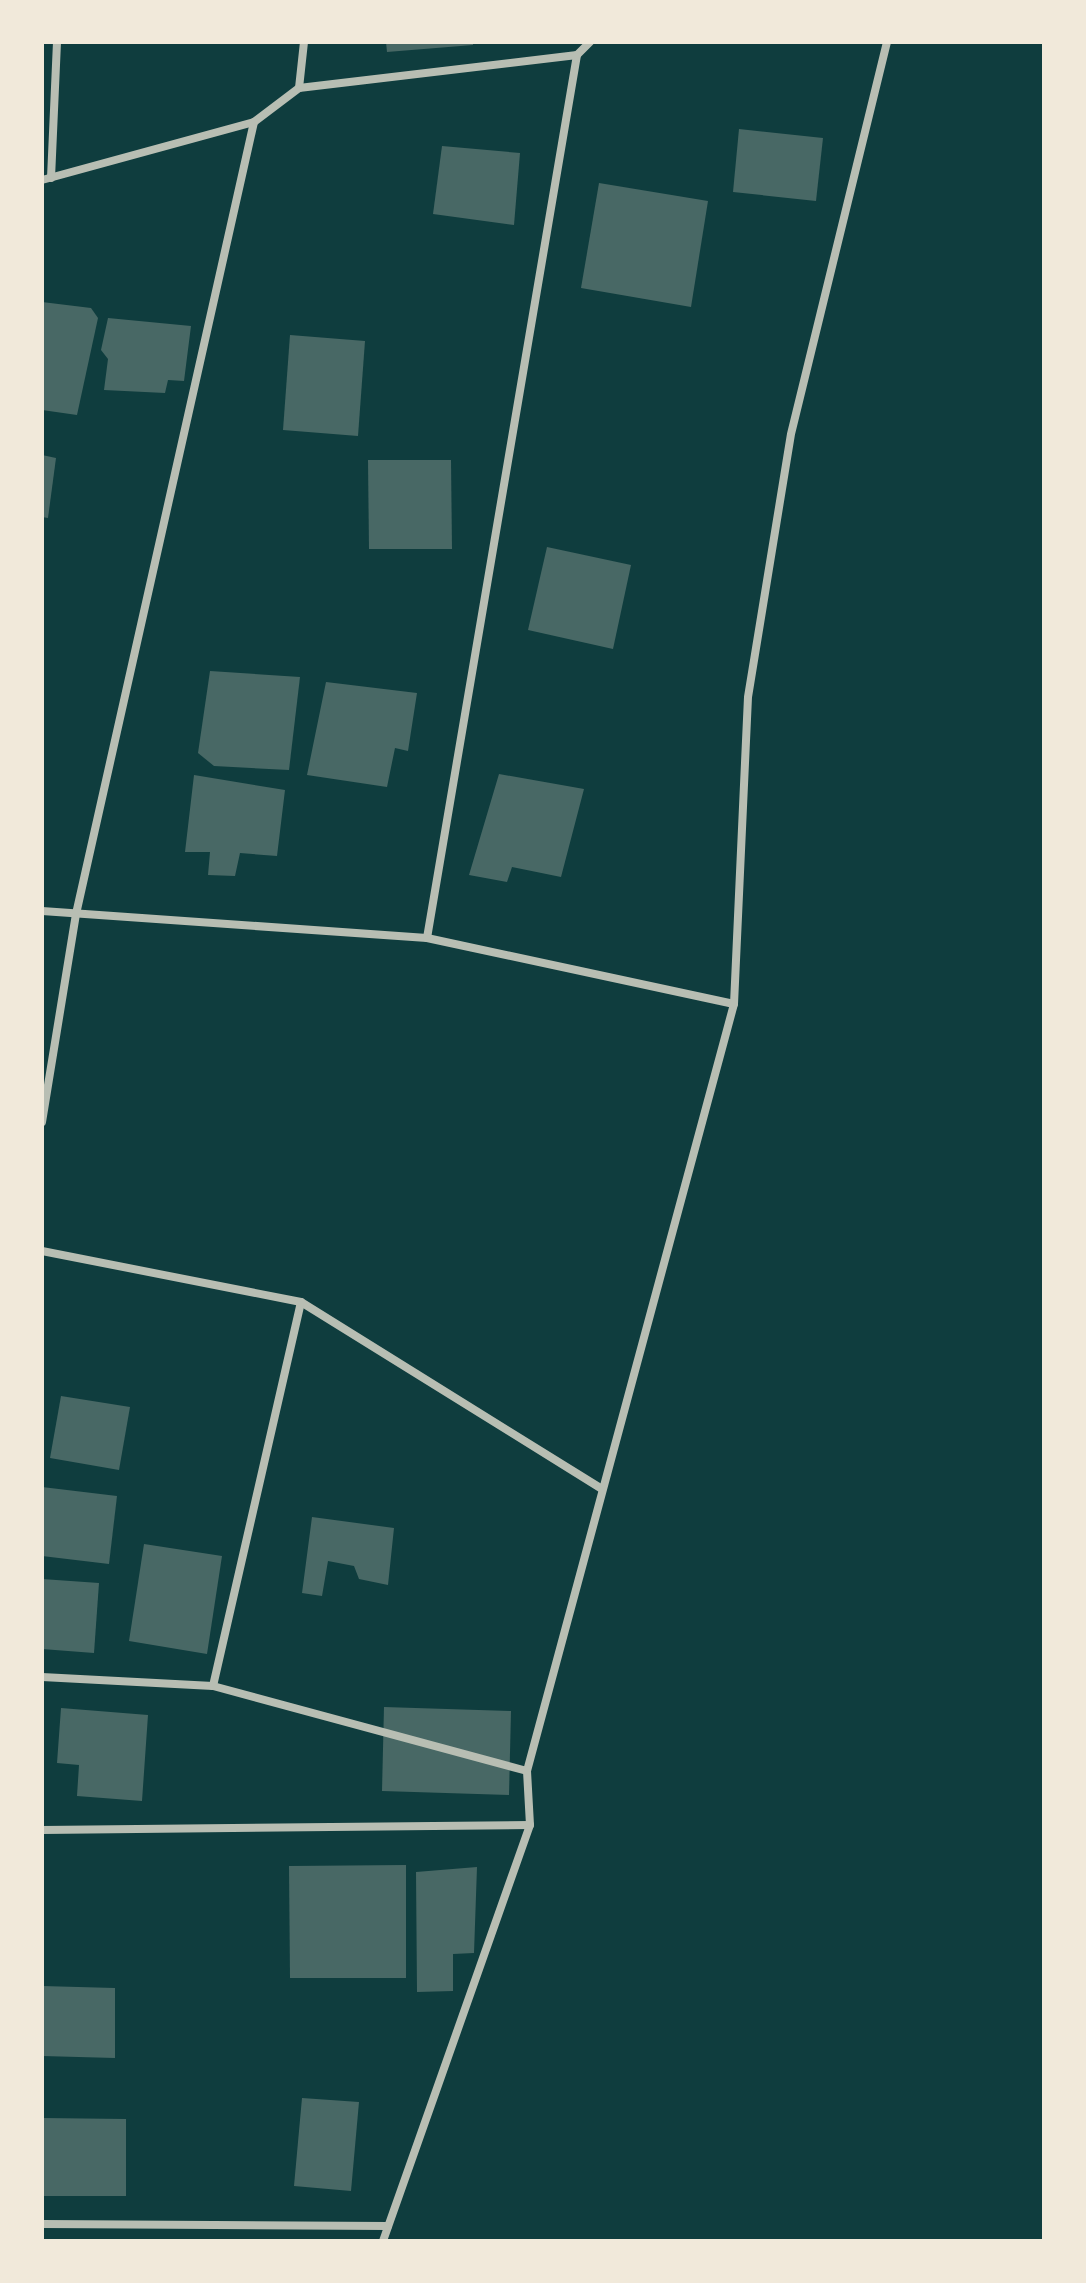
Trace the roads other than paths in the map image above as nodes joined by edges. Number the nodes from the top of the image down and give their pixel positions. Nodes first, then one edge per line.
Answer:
1 (57, 42) edge
2 (304, 42) edge
3 (590, 42) edge
4 (887, 42) edge
5 (577, 55) junction
6 (299, 88) junction
7 (254, 122) junction
8 (47, 179) edge
9 (42, 911) edge
10 (76, 914) junction
11 (427, 938) junction
12 (734, 1004) junction
13 (42, 1122) edge
14 (42, 1251) edge
15 (301, 1302) junction
16 (602, 1489) junction
17 (42, 1677) edge
18 (213, 1686) junction
19 (527, 1771) junction
20 (530, 1825) junction
21 (42, 1830) edge
22 (42, 2224) edge
23 (388, 2226) junction
24 (383, 2241) edge

1 - 8 street
2 - 6 street
3 - 5 street
4 - 12 street
5 - 6 street
5 - 11 street
6 - 7 street
7 - 8 street
7 - 10 street
9 - 10 street
10 - 11 street
10 - 13 street
11 - 12 street
12 - 16 street
14 - 15 street
15 - 16 street
15 - 18 street
16 - 19 street
17 - 18 street
18 - 19 street
19 - 20 street
20 - 21 street
20 - 23 street
22 - 23 street
23 - 24 street

